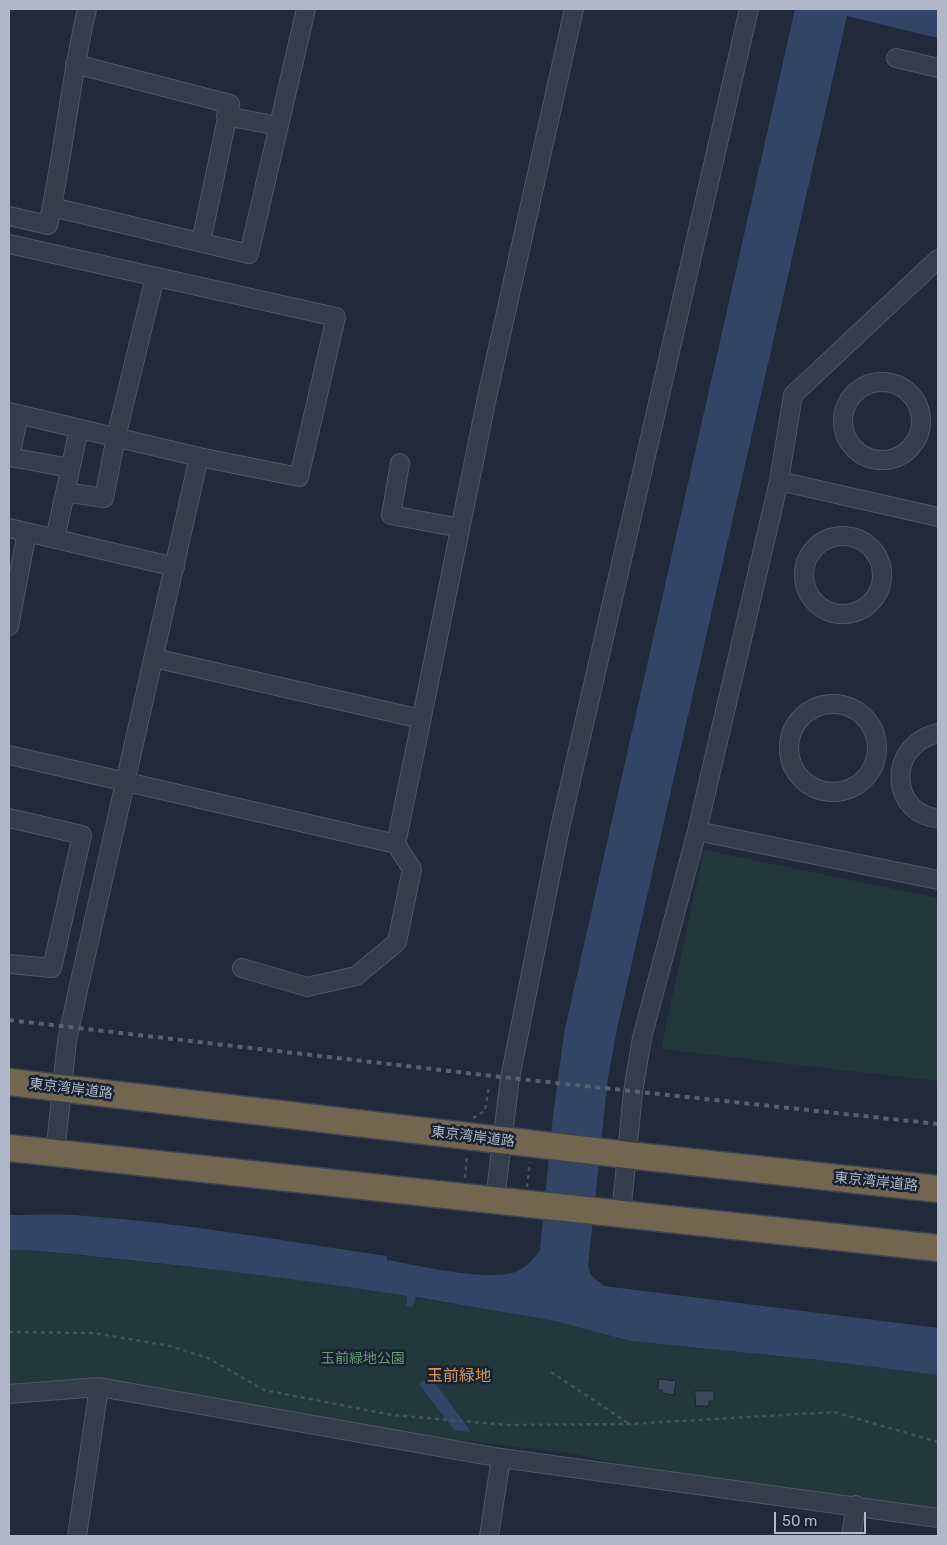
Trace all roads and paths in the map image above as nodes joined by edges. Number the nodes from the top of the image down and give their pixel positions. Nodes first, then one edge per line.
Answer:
1 (87, 9) edge
2 (306, 9) edge
3 (574, 9) edge
4 (749, 9) edge
5 (896, 58) dead end
6 (75, 64) junction
7 (938, 68) edge
8 (226, 116) junction
9 (278, 126) junction
10 (52, 208) junction
11 (9, 216) edge
12 (201, 242) junction
13 (9, 244) edge
14 (938, 259) edge
15 (155, 277) junction
16 (903, 387) joint
17 (14, 413) edge
18 (79, 428) junction
19 (116, 437) junction
20 (11, 442) edge
21 (199, 457) junction
22 (400, 463) dead end
23 (70, 468) junction
24 (779, 482) junction
25 (65, 492) junction
26 (938, 517) edge
27 (9, 528) edge
28 (460, 528) junction
29 (27, 532) junction
30 (54, 539) junction
31 (871, 547) joint
32 (175, 567) junction
33 (9, 626) edge
34 (154, 658) junction
35 (422, 719) junction
36 (867, 720) joint
37 (938, 733) edge
38 (9, 755) edge
39 (125, 782) junction
40 (9, 818) edge
41 (938, 818) edge
42 (698, 832) junction
43 (396, 844) junction
44 (938, 880) edge
45 (9, 964) edge
46 (242, 968) dead end
47 (9, 1082) edge
48 (61, 1087) junction
49 (468, 1136) junction
50 (502, 1140) junction
51 (532, 1143) junction
52 (9, 1148) edge
53 (55, 1154) junction
54 (628, 1155) junction
55 (938, 1189) edge
56 (463, 1196) junction
57 (495, 1199) junction
58 (525, 1202) junction
59 (621, 1215) junction
60 (938, 1248) edge
61 (9, 1332) edge
62 (551, 1372) dead end
63 (99, 1387) junction
64 (9, 1394) edge
65 (629, 1424) junction
66 (938, 1442) edge
67 (501, 1458) junction
68 (856, 1505) junction
69 (938, 1518) edge
70 (77, 1536) edge
71 (489, 1536) edge
72 (851, 1536) edge

1 - 6 street
2 - 9 street
3 - 28 street
4 - 50 street
5 - 7 street
6 - 8 street
6 - 10 street
8 - 9 street
8 - 12 street
9 - 12 street
10 - 11 street
10 - 12 street
13 - 15 street
14 - 24 street
15 - 19 street
15 - 21 street
16 - 16 street
17 - 18 street
17 - 20 street
18 - 19 street
18 - 23 street
19 - 21 street
19 - 25 street
20 - 23 street
21 - 32 street
22 - 28 street
23 - 25 street
24 - 26 street
24 - 42 street
25 - 30 street
27 - 29 street
28 - 35 street
29 - 30 street
29 - 33 street
30 - 32 street
31 - 31 street
32 - 34 street
34 - 35 street
34 - 39 street
35 - 43 street
36 - 36 street
37 - 41 street
38 - 39 street
39 - 43 street
39 - 48 street
40 - 45 street
42 - 44 street
42 - 54 street
43 - 46 street
47 - 48 highway, 東京湾岸道路
48 - 49 highway, 東京湾岸道路
48 - 53 street
49 - 50 highway, 東京湾岸道路
49 - 56 path
50 - 51 highway, 東京湾岸道路
50 - 57 street
51 - 54 highway, 東京湾岸道路
51 - 58 path
52 - 53 highway
53 - 56 highway
54 - 55 highway, 東京湾岸道路
54 - 59 street
56 - 57 highway
57 - 58 highway
58 - 59 highway
59 - 60 highway
61 - 65 path
62 - 65 path
63 - 64 street
63 - 67 street
63 - 70 street
65 - 66 path
67 - 68 street
67 - 71 street
68 - 69 street
68 - 72 street

